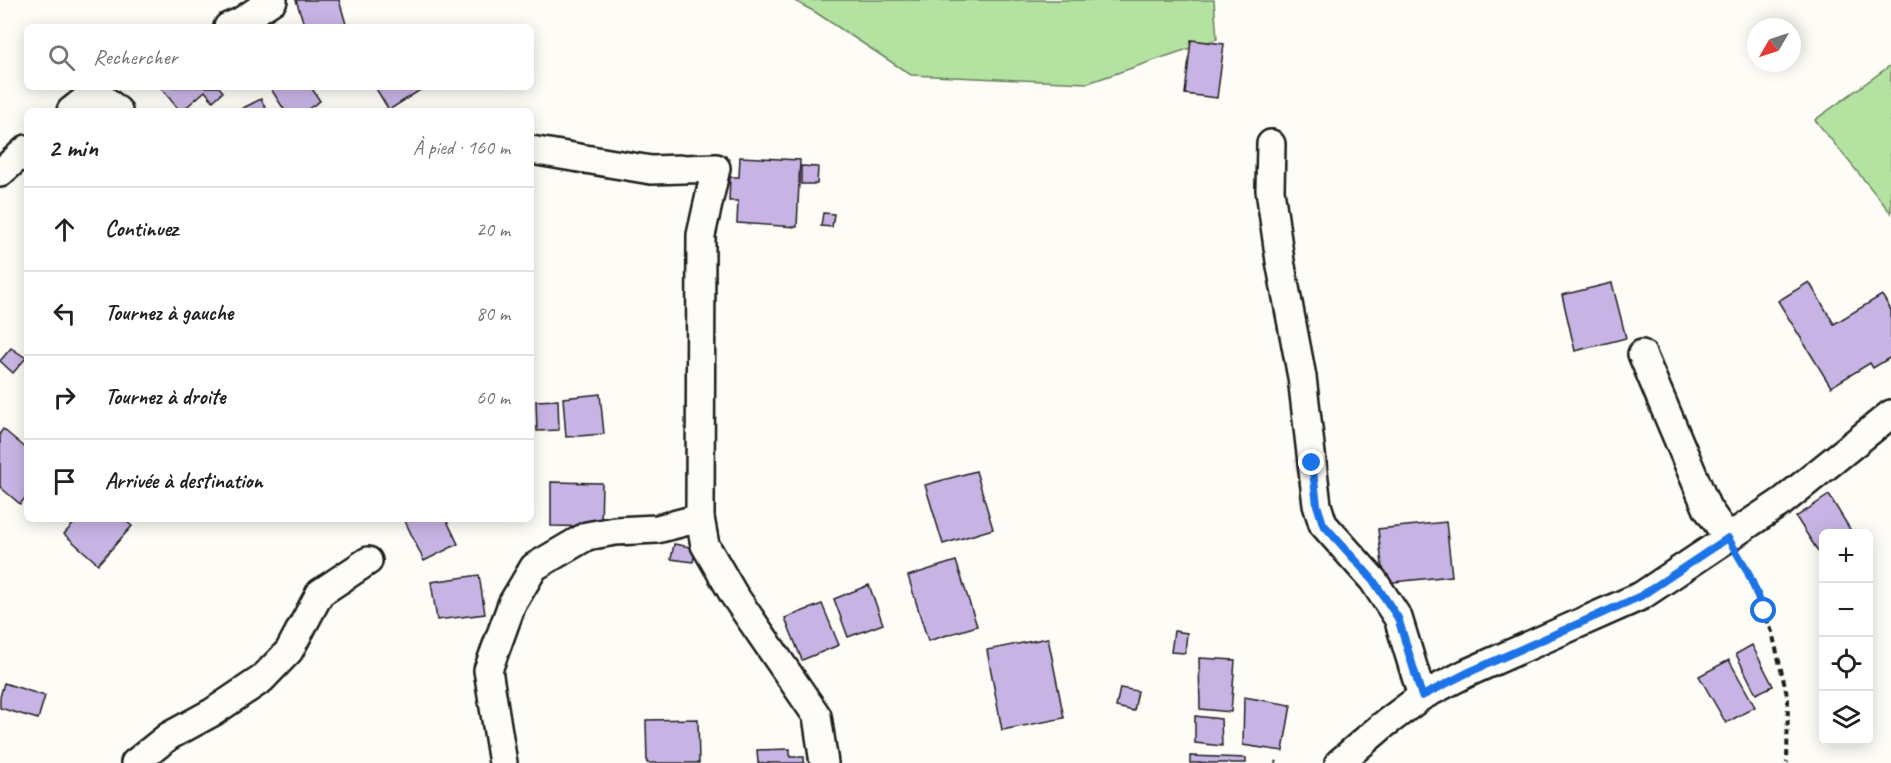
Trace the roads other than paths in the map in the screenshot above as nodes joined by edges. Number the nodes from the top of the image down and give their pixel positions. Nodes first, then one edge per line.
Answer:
1 (273, 0) edge
2 (235, 24) edge
3 (98, 90) edge
4 (100, 90) edge
5 (75, 108) edge
6 (115, 108) edge
7 (1271, 144) dead end
8 (534, 150) edge
9 (24, 152) edge
10 (0, 173) edge
11 (1642, 354) dead end
12 (1891, 414) edge
13 (700, 518) junction
14 (1728, 538) junction
15 (369, 561) dead end
16 (1422, 696) junction
17 (135, 763) edge
18 (503, 763) edge
19 (824, 763) edge
20 (1339, 763) edge

1 - 2 street
3 - 5 street
4 - 6 street
7 - 16 street
8 - 13 street
9 - 10 street
11 - 14 street
12 - 14 street
13 - 18 street
13 - 19 street
14 - 16 street
15 - 17 street
16 - 20 street

